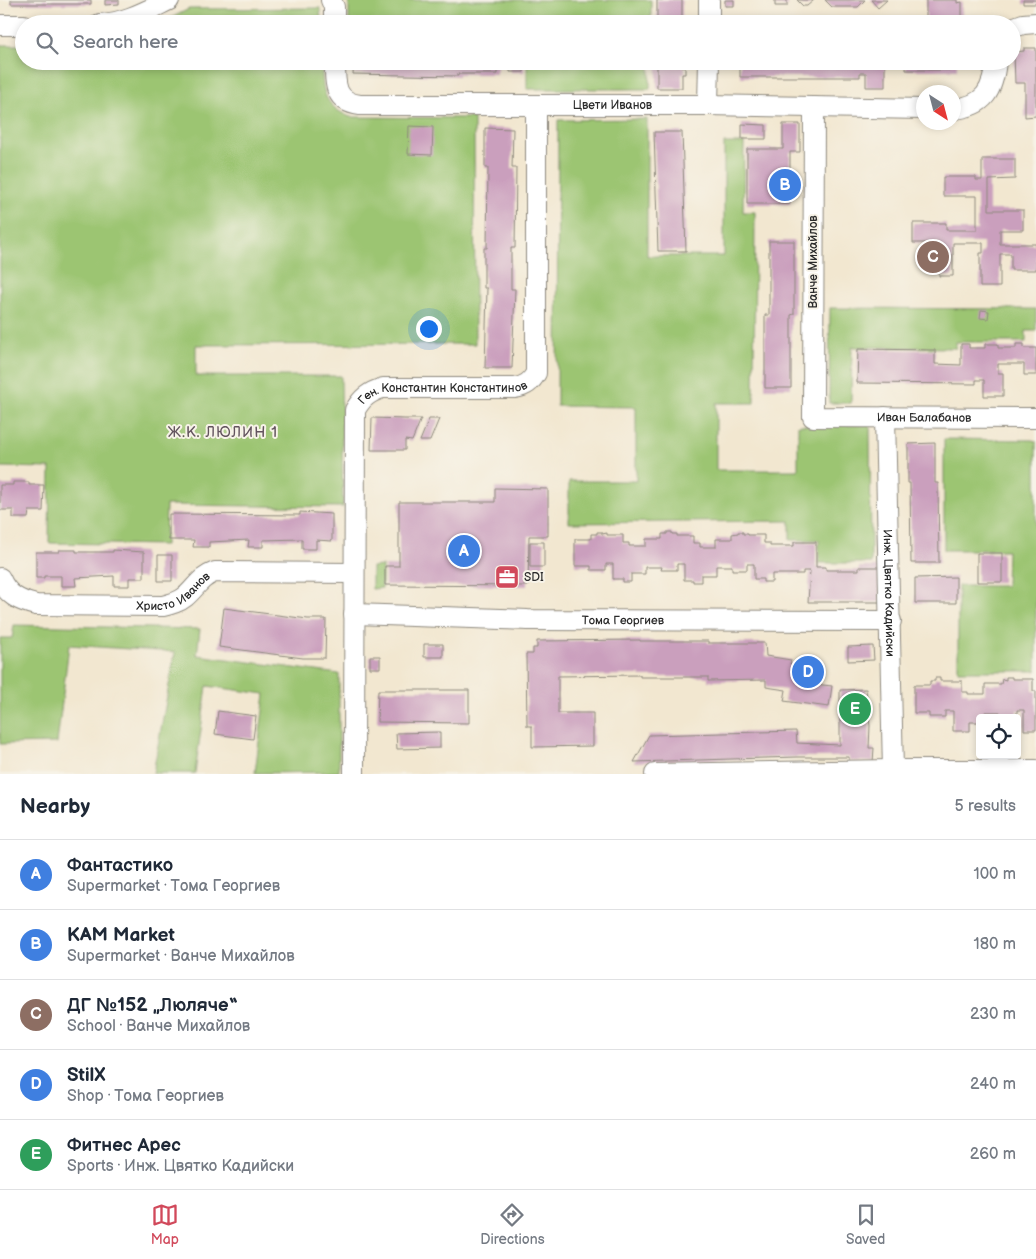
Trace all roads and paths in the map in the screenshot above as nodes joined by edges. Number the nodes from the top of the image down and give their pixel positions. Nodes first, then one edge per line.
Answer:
1 (168, 0) edge
2 (331, 0) edge
3 (709, 0) edge
4 (137, 15) edge
5 (334, 15) edge
6 (709, 15) edge
7 (1036, 23) edge
8 (15, 24) edge
9 (0, 25) edge
10 (1021, 25) edge
11 (335, 70) edge
12 (709, 70) edge
13 (995, 70) edge
14 (708, 105) junction
15 (536, 106) junction
16 (814, 107) junction
17 (961, 108) edge
18 (916, 109) edge
19 (813, 417) joint
20 (884, 417) junction
21 (1036, 418) edge
22 (354, 573) junction
23 (0, 578) edge
24 (354, 614) junction
25 (891, 621) junction
26 (893, 770) junction
27 (1036, 770) edge
28 (354, 774) edge
29 (655, 774) edge

1 - 4 street
2 - 5 street
3 - 6 street
7 - 10 street
8 - 9 street
11 - 15 street, Цвети Иванов
12 - 14 street
13 - 17 street
14 - 15 street, Цвети Иванов
14 - 16 street, Цвети Иванов
15 - 22 street, Ген. Константин Константинов
16 - 18 street, Цвети Иванов
16 - 19 street, Ванче Михайлов
19 - 20 street, Иван Балабанов
20 - 21 street, Иван Балабанов
20 - 25 street, Инж. Цвятко Кадийски
22 - 23 street, Христо Иванов
22 - 24 street, Ген. Константин Константинов
24 - 25 street, Тома Георгиев
24 - 28 street, Ген. Константин Константинов
25 - 26 street, Инж. Цвятко Кадийски
26 - 27 street
26 - 29 street

